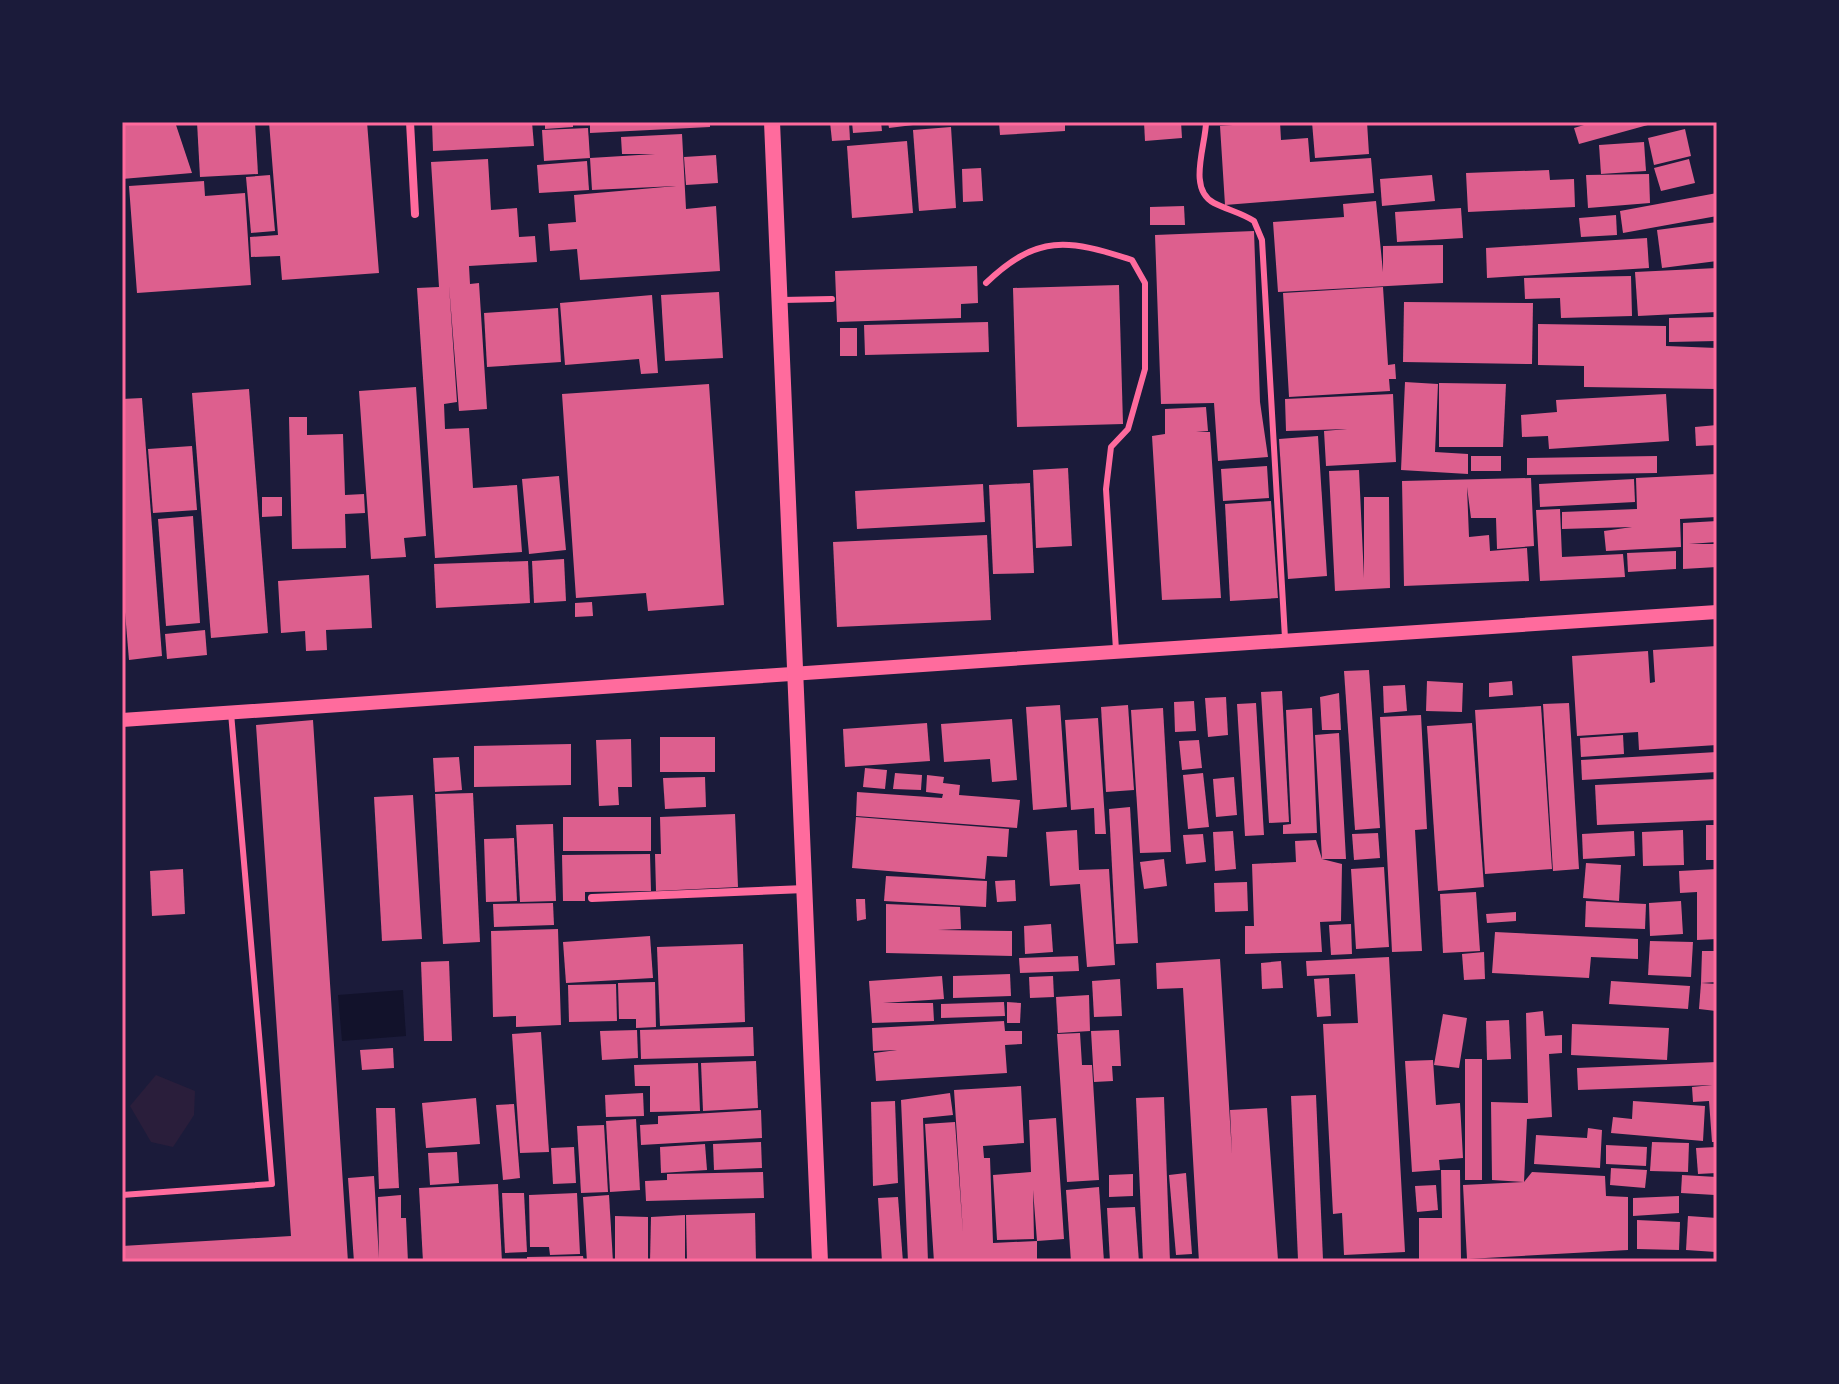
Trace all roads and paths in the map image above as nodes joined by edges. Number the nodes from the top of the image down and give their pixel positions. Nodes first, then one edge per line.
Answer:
1 (410, 122) edge
2 (772, 122) edge
3 (1206, 122) edge
4 (415, 214) dead end
5 (986, 283) dead end
6 (832, 299) dead end
7 (779, 300) junction
8 (1717, 612) edge
9 (1285, 638) junction
10 (1116, 651) junction
11 (794, 676) junction
12 (231, 713) junction
13 (122, 720) edge
14 (806, 889) junction
15 (592, 898) dead end
16 (122, 1195) edge
17 (820, 1262) edge

1 - 4 street
2 - 7 main road
3 - 9 lane
5 - 10 lane
6 - 7 lane
7 - 11 main road
8 - 9 street
9 - 10 street
10 - 11 street
11 - 12 street
11 - 14 main road
12 - 13 street
12 - 16 lane
14 - 15 street
14 - 17 main road

